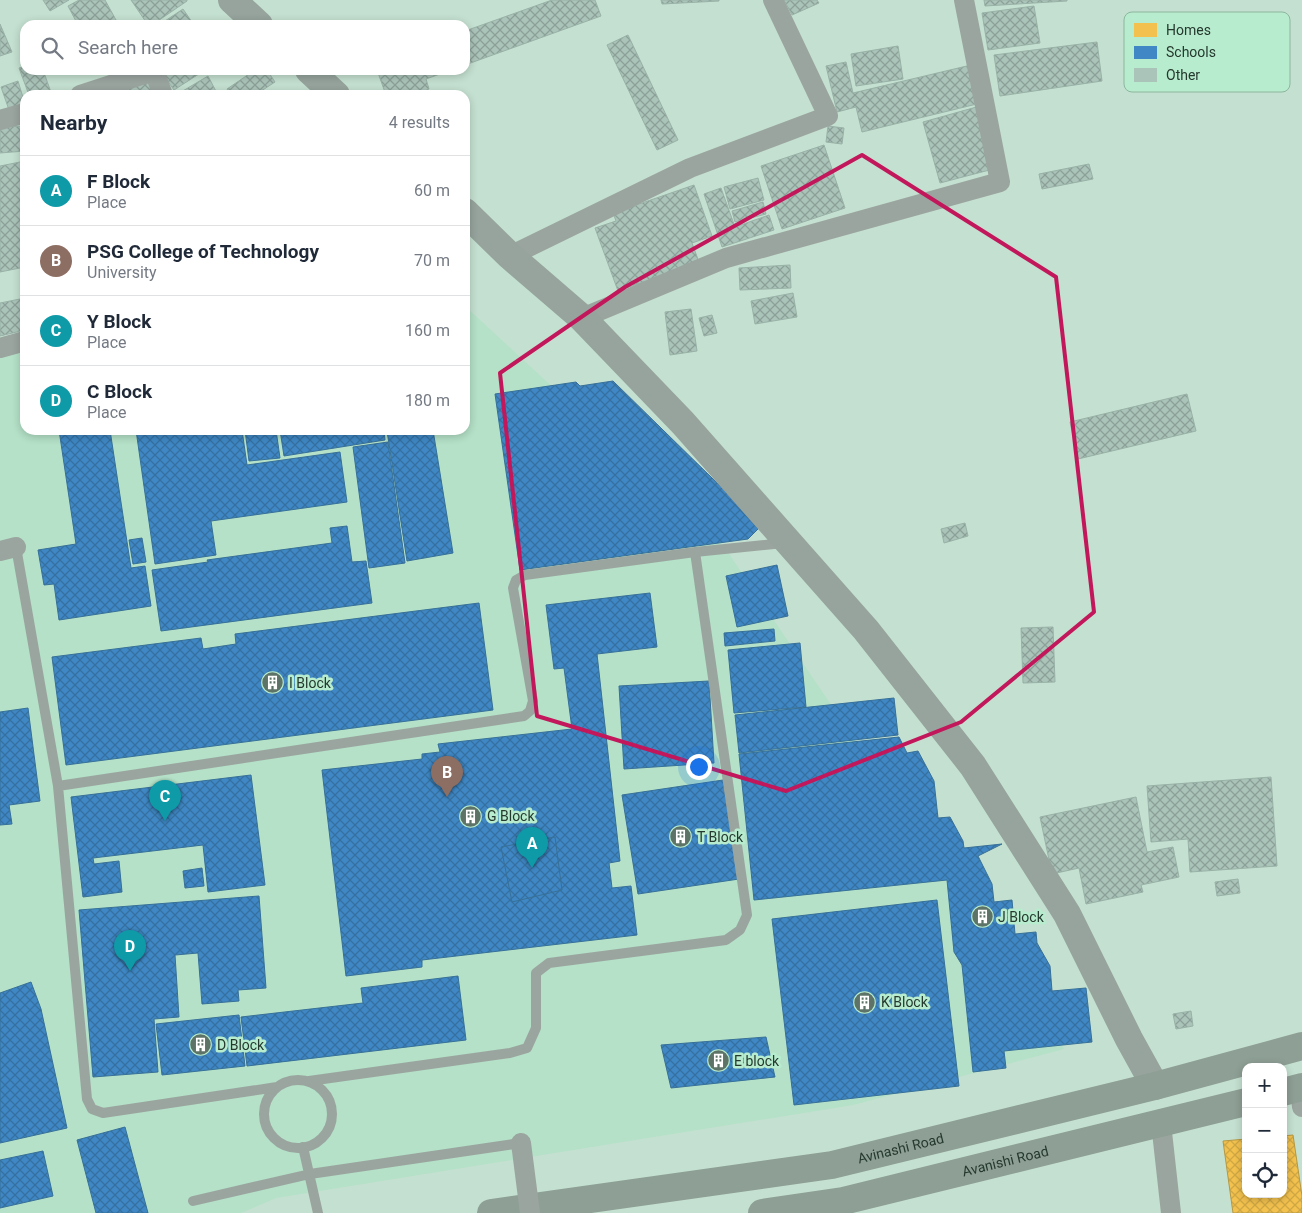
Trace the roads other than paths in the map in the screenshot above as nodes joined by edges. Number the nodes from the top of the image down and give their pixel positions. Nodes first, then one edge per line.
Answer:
1 (232, 0) edge
2 (773, 0) edge
3 (964, 0) edge
4 (254, 20) edge
5 (142, 75) edge
6 (156, 75) edge
7 (314, 75) edge
8 (95, 90) edge
9 (161, 90) edge
10 (331, 90) edge
11 (20, 114) edge
12 (0, 120) edge
13 (470, 217) edge
14 (510, 256) junction
15 (582, 318) junction
16 (20, 342) edge
17 (0, 348) edge
18 (788, 542) junction
19 (8, 549) edge
20 (695, 552) junction
21 (58, 786) junction
22 (1302, 1046) edge
23 (309, 1082) junction
24 (1155, 1086) junction
25 (277, 1087) junction
26 (1242, 1103) edge
27 (1161, 1123) junction
28 (521, 1143) joint
29 (303, 1147) junction
30 (310, 1174) junction
31 (193, 1201) dead end
32 (318, 1213) edge
33 (491, 1213) edge
34 (530, 1213) edge
35 (762, 1213) edge
36 (1171, 1213) edge

1 - 4 street
2 - 14 street
3 - 15 street
5 - 8 street
6 - 9 street
7 - 10 street
11 - 12 street
13 - 14 street
14 - 15 street
15 - 18 street
16 - 17 street
18 - 20 lane
18 - 24 street
19 - 21 lane
20 - 21 lane
20 - 23 lane
21 - 25 lane
22 - 24 main road, Avinashi Road
23 - 25 lane
23 - 29 lane
24 - 33 main road, Avinashi Road
25 - 29 lane
26 - 27 main road, Avanishi Road
27 - 35 main road, Avanishi Road
27 - 36 street
28 - 30 lane
28 - 34 street, bridge
29 - 30 lane
30 - 31 lane
30 - 32 lane

